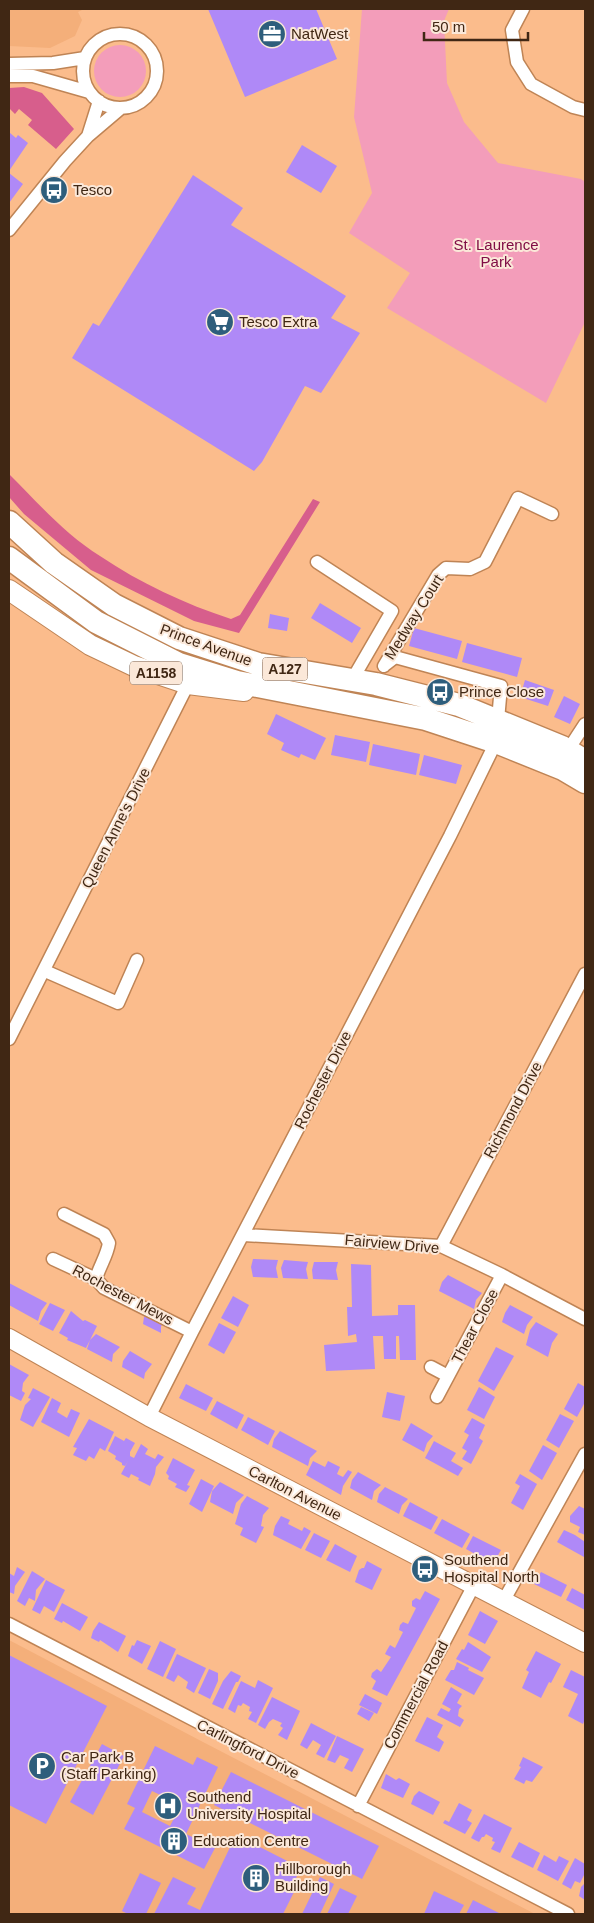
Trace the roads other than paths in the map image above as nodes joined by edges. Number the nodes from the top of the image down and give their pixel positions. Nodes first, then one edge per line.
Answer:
1 (523, 9) edge
2 (85, 58) junction
3 (9, 64) edge
4 (9, 76) edge
5 (89, 92) junction
6 (99, 101) junction
7 (121, 108) junction
8 (585, 110) edge
9 (88, 136) junction
10 (9, 230) edge
11 (552, 514) dead end
12 (9, 522) edge
13 (9, 558) edge
14 (317, 562) dead end
15 (9, 590) edge
16 (380, 675) junction
17 (352, 680) junction
18 (188, 684) junction
19 (324, 699) junction
20 (498, 720) junction
21 (585, 724) edge
22 (496, 742) junction
23 (576, 756) edge
24 (585, 782) edge
25 (137, 960) dead end
26 (44, 971) junction
27 (585, 974) edge
28 (9, 1039) edge
29 (64, 1214) dead end
30 (243, 1235) junction
31 (441, 1246) junction
32 (53, 1259) dead end
33 (502, 1275) junction
34 (96, 1280) junction
35 (585, 1319) edge
36 (192, 1332) junction
37 (9, 1338) edge
38 (431, 1367) dead end
39 (448, 1376) junction
40 (437, 1396) dead end
41 (149, 1417) junction
42 (585, 1454) edge
43 (474, 1585) junction
44 (504, 1600) junction
45 (9, 1624) edge
46 (585, 1642) edge
47 (358, 1806) junction
48 (568, 1914) edge

1 - 8 street
2 - 3 street
2 - 5 street
2 - 7 street
4 - 5 street
5 - 6 street
6 - 7 street
6 - 9 street
7 - 9 street
9 - 10 street
11 - 16 street, Medway Court
12 - 17 highway, Prince Avenue / A127
13 - 19 highway, Prince Avenue / A127
14 - 17 street
15 - 18 main road, Prince Avenue / A1158
16 - 17 highway, Prince Avenue / A127
16 - 20 highway, Prince Avenue / A127
16 - 20 street, Prince Avenue
18 - 19 main road, Prince Avenue / A1158
18 - 26 street, Queen Anne's Drive
19 - 22 highway, Prince Avenue / A127
20 - 23 highway, Prince Avenue / A127
21 - 23 street, Prince Avenue
22 - 24 highway, Prince Avenue / A127
22 - 30 street, Rochester Drive
25 - 26 street
26 - 28 street, Queen Anne's Drive
27 - 31 street, Richmond Drive
29 - 34 street
30 - 31 street, Fairview Drive
30 - 36 street, Rochester Drive
31 - 33 street, Fairview Drive
32 - 34 street, Rochester Mews
33 - 35 street, Fairview Drive
33 - 39 street, Thear Close
34 - 36 street, Rochester Mews
36 - 41 street, Rochester Drive
37 - 41 street, Carlton Avenue
38 - 39 street, Thear Close
39 - 40 street, Thear Close
41 - 43 street, Carlton Avenue
42 - 44 street
43 - 44 street, Carlton Avenue
43 - 47 street, Commercial Road
44 - 46 street, Carlton Avenue
45 - 47 street, Carlingford Drive
47 - 48 street, Carlingford Drive

